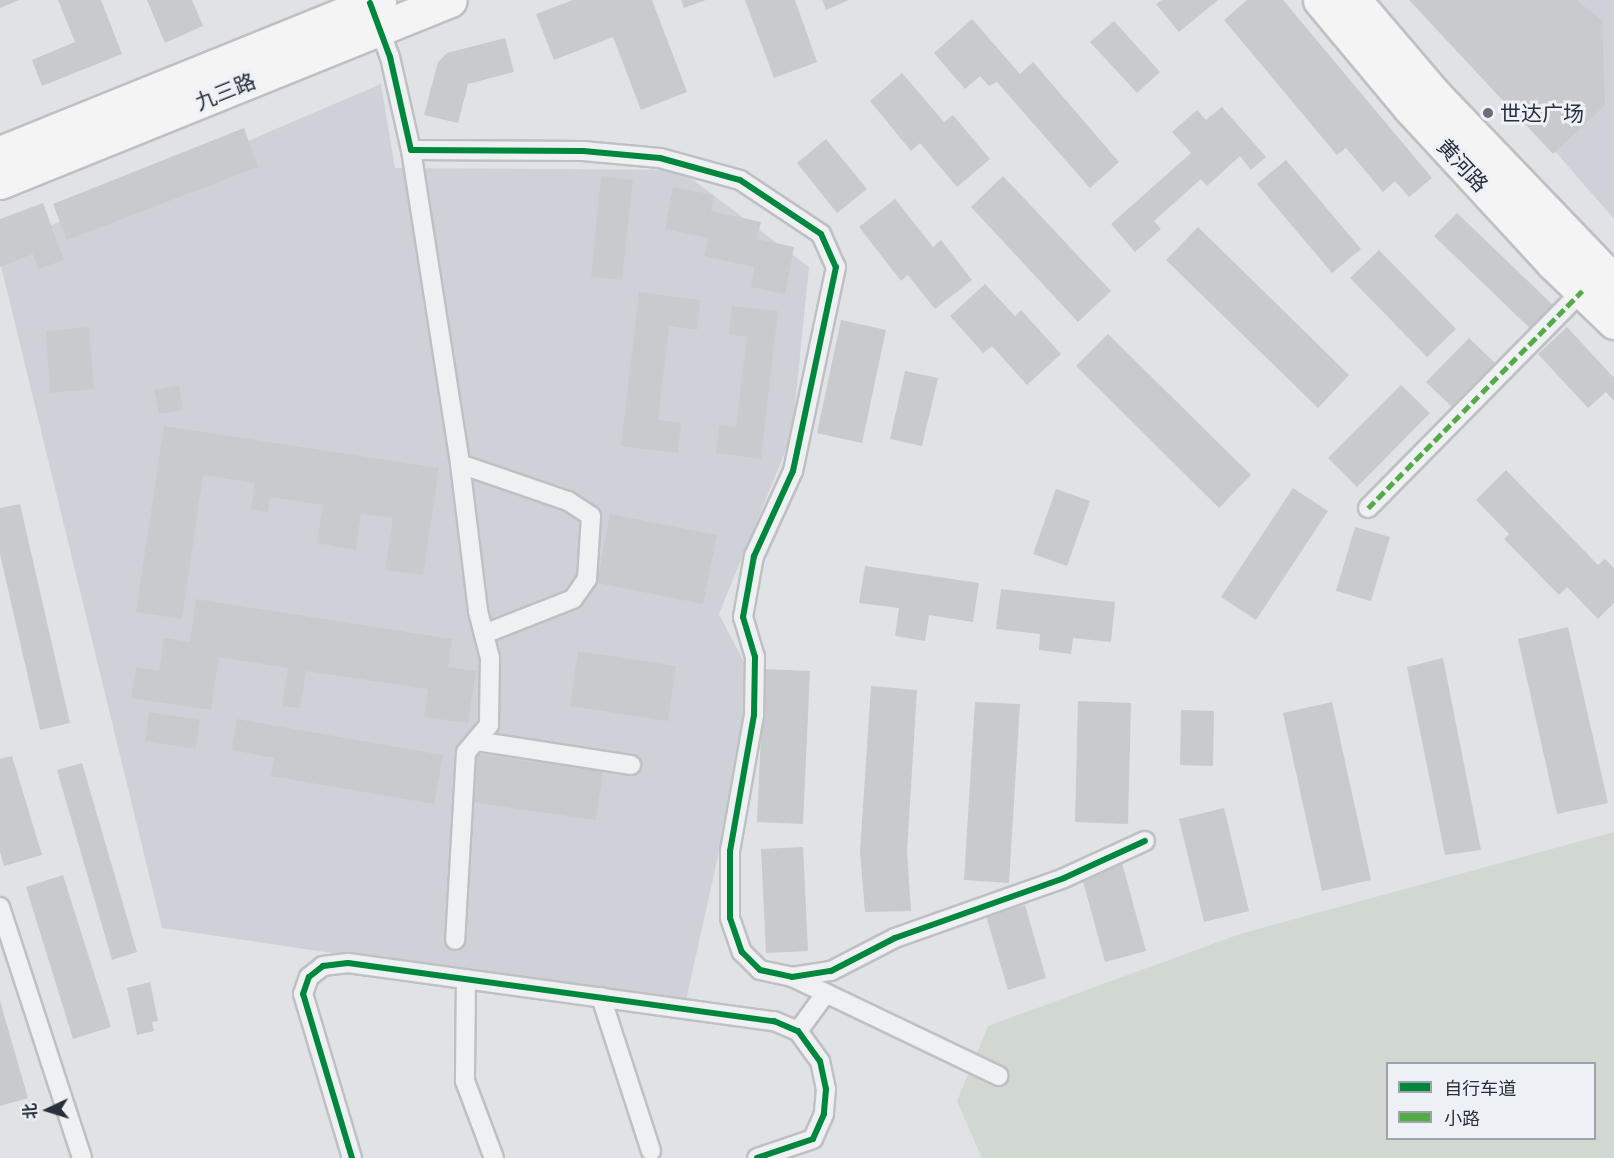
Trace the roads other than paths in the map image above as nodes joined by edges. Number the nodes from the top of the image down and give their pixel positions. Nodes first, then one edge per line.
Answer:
1 (450, 0) edge
2 (1320, 0) edge
3 (1354, 0) edge
4 (376, 11) edge
5 (339, 20) edge
6 (411, 150) junction
7 (0, 153) edge
8 (0, 182) edge
9 (1603, 276) edge
10 (1614, 322) edge
11 (460, 464) junction
12 (1368, 508) dead end
13 (484, 634) junction
14 (476, 741) junction
15 (631, 765) dead end
16 (1145, 841) dead end
17 (0, 907) edge
18 (455, 940) dead end
19 (792, 977) junction
20 (466, 979) junction
21 (826, 993) junction
22 (601, 997) junction
23 (798, 1031) junction
24 (999, 1076) dead end
25 (651, 1151) dead end
26 (82, 1158) edge
27 (352, 1158) edge
28 (494, 1158) edge
29 (757, 1158) edge

1 - 4 highway, 九三路
2 - 9 highway, 黄河路
3 - 9 highway, 黄河路
4 - 5 highway, 九三路
4 - 6 street
5 - 7 highway, 九三路
5 - 8 highway, 九三路
6 - 11 street
6 - 19 street
9 - 10 highway, 黄河路
9 - 12 street
11 - 13 street
11 - 13 street
13 - 14 street
14 - 15 street
14 - 18 street
16 - 19 street
17 - 26 street
19 - 21 street
20 - 22 street
20 - 27 street
20 - 28 street
21 - 23 street
21 - 24 street
22 - 23 street
22 - 25 street
23 - 29 street

